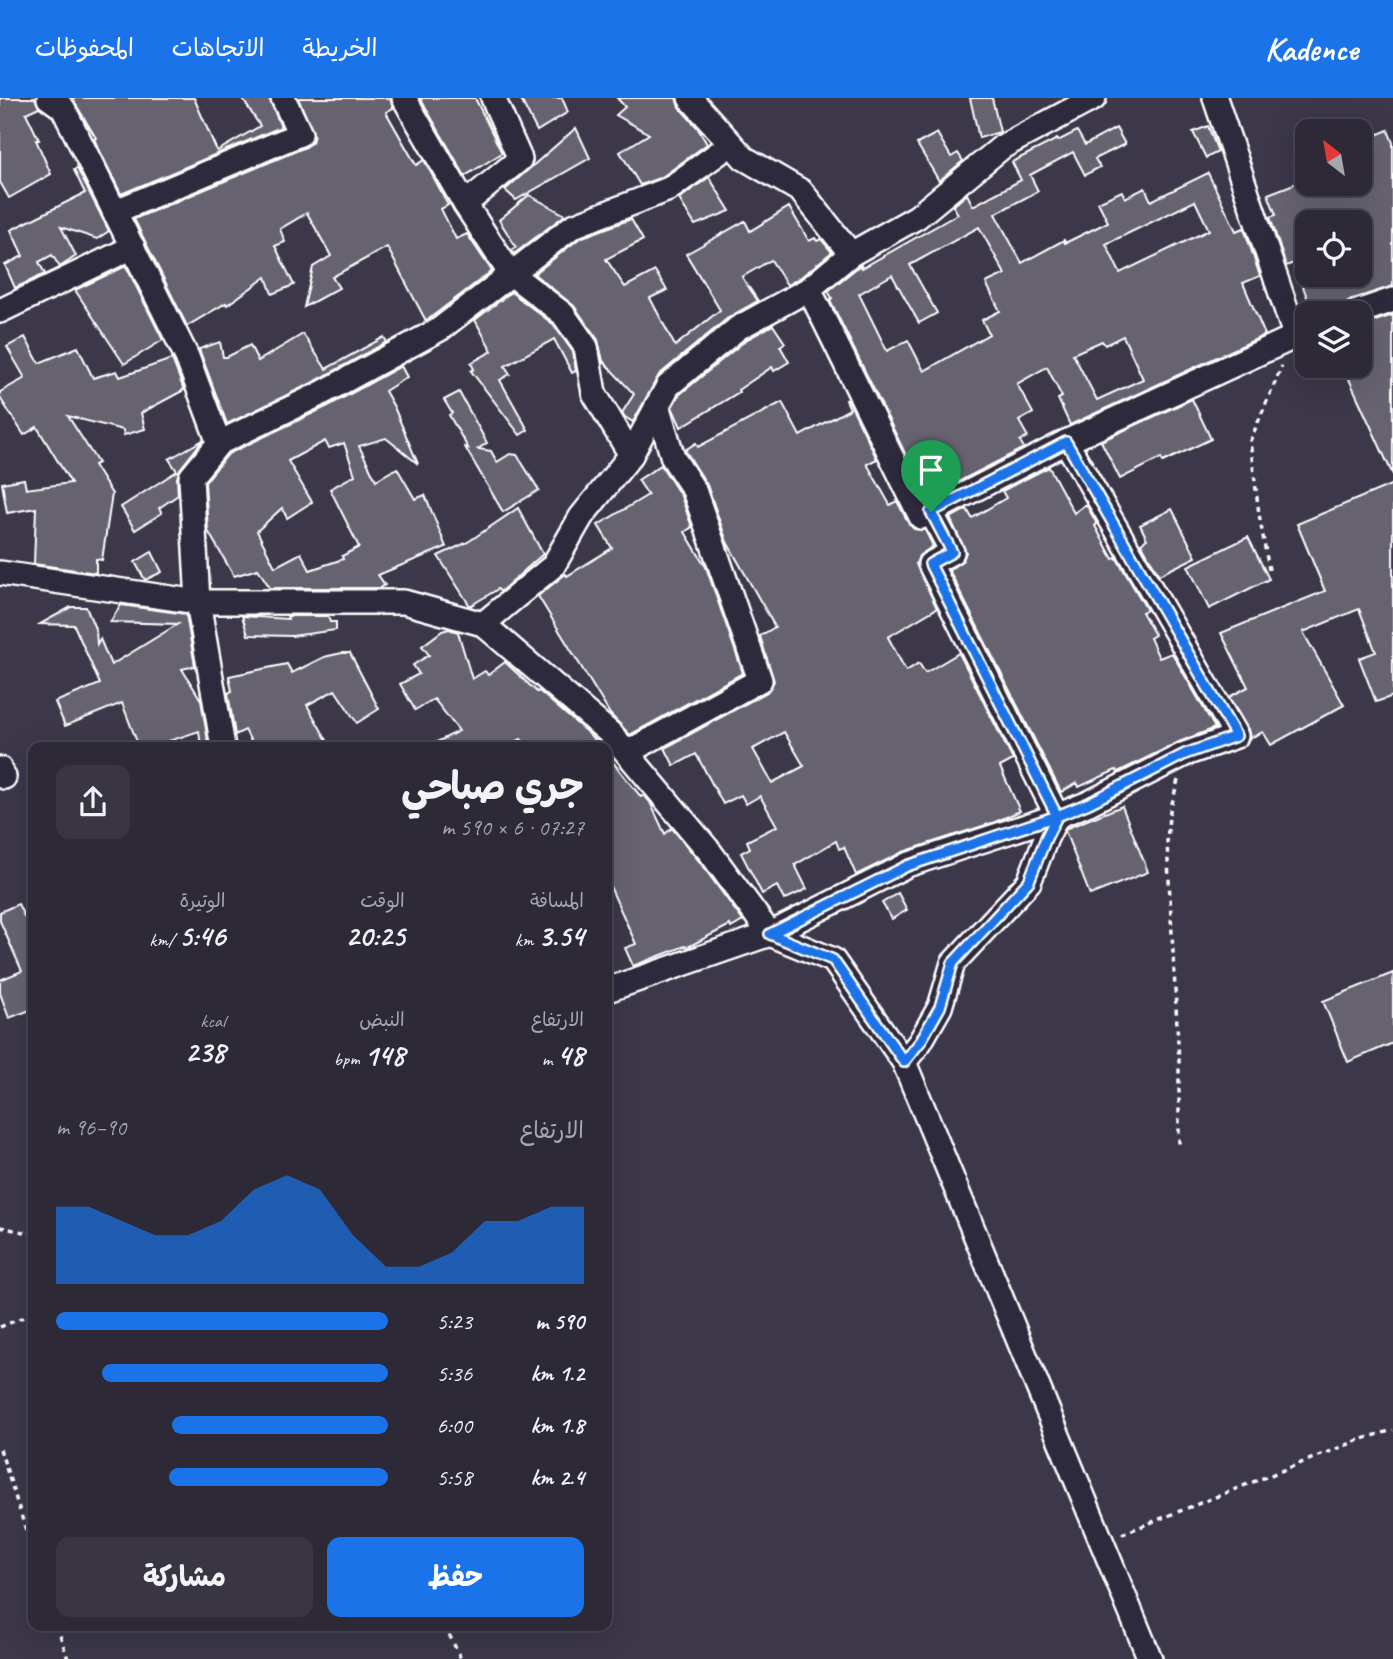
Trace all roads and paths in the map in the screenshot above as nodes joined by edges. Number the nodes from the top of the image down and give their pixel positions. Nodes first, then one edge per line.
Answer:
1 (49, 98) edge
2 (283, 98) edge
3 (404, 98) edge
4 (493, 98) edge
5 (690, 98) edge
6 (1094, 98) edge
7 (1215, 98) edge
8 (731, 144) junction
9 (465, 204) junction
10 (114, 212) junction
11 (133, 247) junction
12 (851, 254) junction
13 (510, 273) junction
14 (809, 289) junction
15 (1393, 300) edge
16 (1372, 307) edge
17 (0, 311) edge
18 (1295, 317) edge
19 (1295, 336) edge
20 (1295, 346) edge
21 (657, 405) junction
22 (1066, 442) junction
23 (219, 443) junction
24 (632, 455) junction
25 (931, 512) junction
26 (1269, 570) dead end
27 (0, 573) edge
28 (198, 602) junction
29 (483, 624) junction
30 (222, 742) edge
31 (628, 752) junction
32 (1185, 754) junction
33 (1057, 816) junction
34 (770, 934) junction
35 (612, 988) edge
36 (904, 1062) junction
37 (1179, 1144) dead end
38 (0, 1227) edge
39 (28, 1233) edge
40 (28, 1316) edge
41 (0, 1326) edge
42 (1393, 1430) edge
43 (0, 1449) edge
44 (28, 1536) edge
45 (1101, 1543) junction
46 (59, 1631) edge
47 (447, 1631) edge
48 (68, 1659) edge
49 (461, 1659) edge
50 (1150, 1659) edge

1 - 10 street
2 - 10 street
3 - 9 street
4 - 9 street
5 - 8 street
6 - 12 street
7 - 18 street
8 - 12 street
8 - 13 street
9 - 13 street
10 - 11 street
11 - 17 street
11 - 23 street
12 - 14 street
13 - 23 street
13 - 24 street
14 - 21 street
14 - 25 street
15 - 16 street
19 - 22 street
20 - 26 path
21 - 24 street
21 - 31 street
22 - 25 street
22 - 32 street
23 - 28 street
24 - 29 street
25 - 33 street
27 - 28 street
28 - 29 street
28 - 30 street
29 - 31 street
31 - 34 street
32 - 33 street
32 - 37 path
33 - 34 street
33 - 36 street
34 - 35 street
34 - 36 street
36 - 45 street
38 - 39 path
40 - 41 path
42 - 45 path
43 - 44 path
45 - 50 street
46 - 48 path
47 - 49 path

